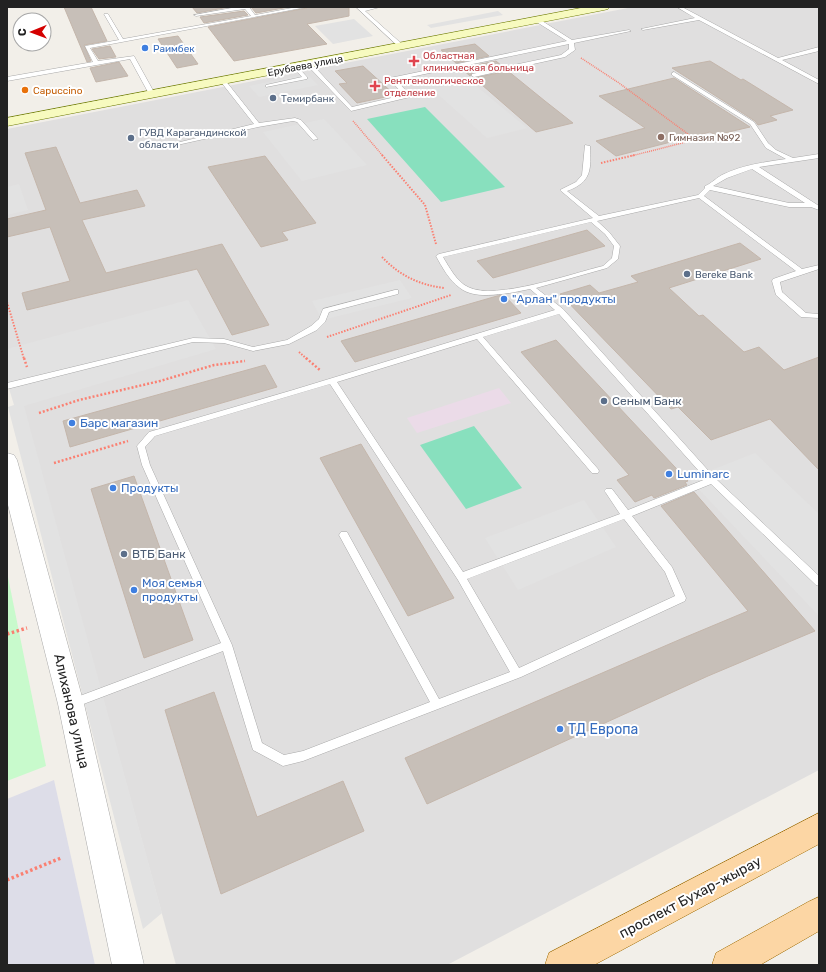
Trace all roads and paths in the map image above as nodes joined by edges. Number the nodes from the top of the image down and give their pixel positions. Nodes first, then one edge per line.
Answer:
1 (305, 7) edge
2 (378, 7) edge
3 (604, 7) edge
4 (679, 7) edge
5 (359, 9) edge
6 (106, 15) dead end
7 (196, 15) dead end
8 (254, 16) junction
9 (700, 18) junction
10 (537, 20) junction
11 (643, 29) dead end
12 (629, 31) dead end
13 (122, 41) junction
14 (571, 42) junction
15 (401, 46) junction
16 (819, 49) edge
17 (571, 51) junction
18 (777, 60) junction
19 (96, 63) junction
20 (303, 65) junction
21 (674, 74) dead end
22 (474, 75) dead end
23 (7, 79) edge
24 (223, 81) junction
25 (819, 82) edge
26 (268, 86) dead end
27 (152, 94) junction
28 (351, 109) junction
29 (7, 122) edge
30 (258, 125) junction
31 (315, 139) dead end
32 (170, 146) dead end
33 (587, 146) dead end
34 (819, 156) edge
35 (794, 162) junction
36 (588, 166) junction
37 (754, 167) junction
38 (707, 187) junction
39 (700, 196) junction
40 (812, 205) junction
41 (819, 208) edge
42 (595, 220) junction
43 (438, 256) junction
44 (382, 257) dead end
45 (819, 267) edge
46 (801, 272) junction
47 (531, 287) junction
48 (466, 289) junction
49 (395, 292) dead end
50 (7, 302) edge
51 (560, 311) junction
52 (819, 316) edge
53 (479, 337) junction
54 (296, 348) dead end
55 (32, 380) junction
56 (160, 381) dead end
57 (332, 381) junction
58 (7, 386) edge
59 (39, 413) dead end
60 (152, 434) junction
61 (7, 460) edge
62 (54, 463) dead end
63 (595, 470) dead end
64 (712, 480) junction
65 (609, 491) dead end
66 (626, 515) junction
67 (344, 535) dead end
68 (461, 577) junction
69 (819, 582) edge
70 (27, 628) dead end
71 (7, 634) edge
72 (227, 645) junction
73 (517, 674) junction
74 (71, 704) junction
75 (437, 705) junction
76 (819, 828) edge
77 (61, 858) dead end
78 (7, 880) edge
79 (819, 913) edge
80 (128, 965) edge
81 (561, 965) edge
82 (728, 965) edge

1 - 8 lane
2 - 5 lane
3 - 10 main road, Ерубаева улица
4 - 9 lane
5 - 15 lane
6 - 13 lane
7 - 8 lane
8 - 13 lane
9 - 11 lane
9 - 18 lane
10 - 14 lane
10 - 15 main road, Ерубаева улица
12 - 14 lane
13 - 19 lane
14 - 17 lane
14 - 28 lane
15 - 20 main road, Ерубаева улица
16 - 18 lane
17 - 22 lane
17 - 36 path
18 - 25 lane
19 - 23 lane
19 - 27 lane
20 - 24 main road, Ерубаева улица
20 - 26 lane
20 - 28 lane
21 - 35 lane
24 - 27 main road, Ерубаева улица
24 - 30 lane
27 - 29 main road, Ерубаева улица
28 - 43 path
30 - 31 lane
30 - 32 lane
33 - 36 lane
34 - 35 lane
35 - 37 lane
36 - 42 lane
37 - 38 lane
37 - 40 lane
38 - 39 lane
38 - 40 lane
39 - 42 lane
39 - 46 lane
40 - 41 lane
42 - 43 lane
42 - 47 lane
43 - 48 lane
44 - 48 path
45 - 46 lane
46 - 52 lane
47 - 48 lane
47 - 51 lane
49 - 55 lane
50 - 55 path
51 - 53 lane
51 - 64 lane
53 - 57 lane
53 - 63 lane
54 - 57 path
55 - 58 lane
56 - 59 path
57 - 60 lane
57 - 68 lane
60 - 62 path
60 - 72 lane
61 - 74 street, Алиханова улица
64 - 66 lane
64 - 69 lane
65 - 66 lane
66 - 68 lane
66 - 73 lane
67 - 75 lane
68 - 73 lane
70 - 71 path
72 - 74 lane
72 - 75 lane
73 - 75 lane
74 - 80 street, Алиханова улица
76 - 81 main road, проспект Бухар-жырау
77 - 78 path
79 - 82 main road

